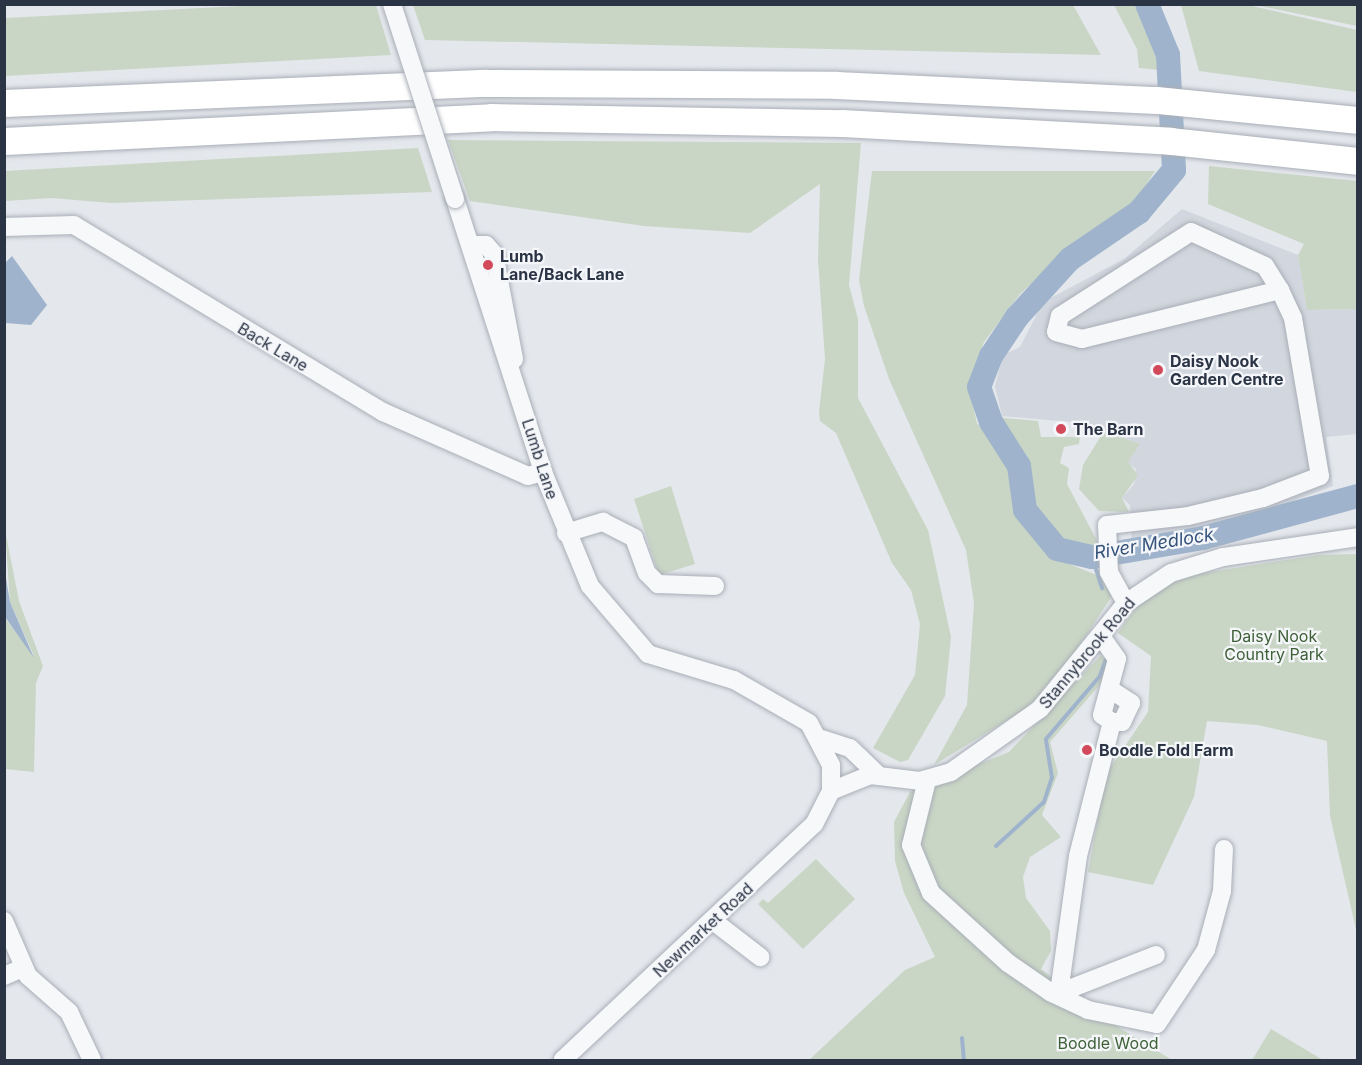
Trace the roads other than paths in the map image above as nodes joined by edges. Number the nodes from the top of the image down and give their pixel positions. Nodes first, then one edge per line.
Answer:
1 (392, 4) edge
2 (4, 103) edge
3 (1358, 120) edge
4 (4, 141) edge
5 (1358, 161) edge
6 (4, 227) edge
7 (1280, 290) junction
8 (543, 472) junction
9 (566, 533) junction
10 (1358, 537) edge
11 (715, 586) dead end
12 (1126, 603) junction
13 (1101, 636) junction
14 (822, 739) junction
15 (878, 775) junction
16 (927, 780) junction
17 (831, 791) junction
18 (1224, 849) dead end
19 (712, 920) junction
20 (4, 921) edge
21 (1156, 955) dead end
22 (760, 957) dead end
23 (23, 968) junction
24 (4, 976) edge
25 (1059, 993) junction
26 (92, 1060) edge
27 (563, 1060) edge

1 - 8 street, Lumb Lane, bridge
2 - 3 highway
4 - 5 highway
6 - 8 street, Back Lane
7 - 7 street
7 - 12 street
8 - 9 street, Lumb Lane
9 - 11 street
9 - 14 street, Lumb Lane
10 - 12 street, Stannybrook Road
12 - 13 street, Stannybrook Road
13 - 16 street, Stannybrook Road
13 - 25 street
14 - 15 street
14 - 17 street, Lumb Lane
15 - 16 street, Stannybrook Road
15 - 17 street, Stannybrook Road
16 - 25 street
17 - 19 street, Newmarket Road
18 - 25 street
19 - 22 street
19 - 27 street, Newmarket Road
20 - 23 street
21 - 25 street
23 - 24 street
23 - 26 street

